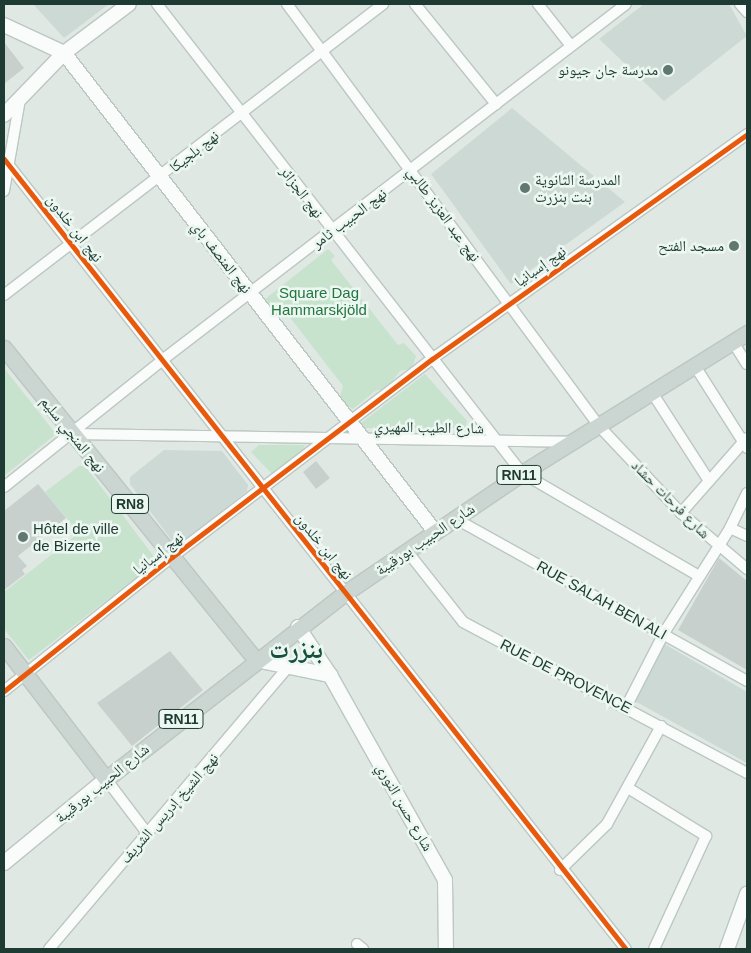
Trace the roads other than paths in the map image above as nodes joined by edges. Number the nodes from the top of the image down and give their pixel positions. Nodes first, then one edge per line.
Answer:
1 (129, 4) edge
2 (157, 4) edge
3 (287, 4) edge
4 (383, 4) edge
5 (415, 4) edge
6 (538, 4) edge
7 (626, 4) edge
8 (740, 4) edge
9 (747, 12) edge
10 (4, 25) edge
11 (571, 46) junction
12 (323, 51) junction
13 (64, 53) junction
14 (20, 98) junction
15 (496, 104) junction
16 (242, 113) junction
17 (4, 115) edge
18 (747, 134) edge
19 (6, 161) edge
20 (412, 170) junction
21 (160, 177) junction
22 (4, 191) edge
23 (332, 230) junction
24 (73, 245) junction
25 (251, 294) junction
26 (4, 295) edge
27 (509, 303) junction
28 (747, 333) edge
29 (734, 342) junction
30 (4, 348) edge
31 (432, 359) junction
32 (161, 361) junction
33 (747, 364) edge
34 (696, 366) junction
35 (653, 394) junction
36 (351, 424) junction
37 (600, 426) junction
38 (74, 434) junction
39 (219, 436) junction
40 (331, 438) junction
41 (362, 438) junction
42 (497, 440) junction
43 (573, 442) junction
44 (746, 443) edge
45 (522, 473) junction
46 (709, 481) junction
47 (4, 487) edge
48 (261, 489) junction
49 (747, 493) edge
50 (681, 513) junction
51 (456, 519) junction
52 (730, 528) junction
53 (436, 533) junction
54 (747, 536) edge
55 (717, 544) junction
56 (407, 551) junction
57 (172, 557) junction
58 (747, 569) edge
59 (697, 575) junction
60 (345, 592) junction
61 (298, 627) junction
62 (664, 634) junction
63 (4, 646) edge
64 (256, 660) junction
65 (289, 666) junction
66 (25, 673) junction
67 (330, 675) junction
68 (747, 681) edge
69 (4, 691) edge
70 (626, 707) junction
71 (661, 726) junction
72 (747, 774) edge
73 (106, 779) junction
74 (628, 788) junction
75 (147, 833) junction
76 (4, 863) edge
77 (560, 870) junction
78 (747, 894) edge
79 (49, 949) edge
80 (446, 949) edge
81 (626, 949) edge
82 (654, 949) edge
83 (727, 949) edge

1 - 13 street
2 - 16 street, نهج الجزائر
3 - 12 street, نهج عبد العزيز طالبي
4 - 12 street, نهج بلجيكا
5 - 15 street
6 - 11 street
7 - 11 street, نهج الحبيب ثامر
8 - 9 street
10 - 13 street
11 - 15 street, نهج الحبيب ثامر
12 - 16 street, نهج بلجيكا
12 - 20 street, نهج عبد العزيز طالبي
13 - 14 street
13 - 21 street, نهج المنصف باي
14 - 17 street
14 - 19 street
15 - 20 street, نهج الحبيب ثامر
16 - 21 street, نهج بلجيكا
16 - 23 street, نهج الجزائر
18 - 27 street, نهج إسبانيا
19 - 22 street
19 - 24 street, نهج ابن خلدون
20 - 23 street, نهج الحبيب ثامر
20 - 27 street, نهج عبد العزيز طالبي
21 - 24 street, نهج بلجيكا
21 - 25 street, نهج المنصف باي
23 - 25 street, نهج الحبيب ثامر
23 - 31 street, نهج الجزائر
24 - 26 street, نهج بلجيكا
24 - 32 street, نهج ابن خلدون
25 - 32 street, نهج الحبيب ثامر
25 - 36 street, نهج المنصف باي
27 - 31 street, نهج إسبانيا
27 - 37 street, نهج عبد العزيز طالبي
28 - 29 main road, شارع الحبيب بورقيبة / RN11
29 - 33 street
29 - 34 main road, شارع الحبيب بورقيبة / RN11
30 - 38 main road, نهج المنجي سليم / RN8
31 - 36 street, نهج إسبانيا
31 - 42 street, نهج الجزائر
32 - 38 street, نهج الحبيب ثامر
32 - 39 street, نهج ابن خلدون
34 - 35 main road, شارع الحبيب بورقيبة / RN11
34 - 44 street
35 - 37 main road, شارع الحبيب بورقيبة / RN11
35 - 46 street
36 - 40 street, نهج إسبانيا
36 - 41 street, نهج المنصف باي
37 - 43 main road, شارع الحبيب بورقيبة / RN11
37 - 50 street, شارع فرحات حشاد
38 - 39 street, شارع الطيب المهيري
38 - 47 street, نهج الحبيب ثامر
38 - 57 main road, نهج المنجي سليم / RN8
39 - 40 street, شارع الطيب المهيري
39 - 48 street, نهج ابن خلدون
40 - 41 street, شارع الطيب المهيري
40 - 48 street, نهج إسبانيا
41 - 42 street, شارع الطيب المهيري
41 - 53 street, نهج المنصف باي
42 - 43 street, شارع الطيب المهيري
42 - 45 street, نهج الجزائر
43 - 45 main road, شارع الحبيب بورقيبة / RN11
44 - 46 street
45 - 51 main road, شارع الحبيب بورقيبة / RN11
45 - 59 street
46 - 50 street
48 - 57 street, نهج إسبانيا
48 - 60 street, نهج ابن خلدون
49 - 52 street
50 - 55 street, شارع فرحات حشاد
51 - 53 main road, شارع الحبيب بورقيبة / RN11
51 - 62 street, RUE SALAH BEN ALI
52 - 54 street
52 - 55 street
53 - 56 main road, شارع الحبيب بورقيبة / RN11
55 - 58 street, شارع فرحات حشاد
55 - 59 street
56 - 60 main road, شارع الحبيب بورقيبة / RN11
56 - 70 street, RUE DE PROVENCE
57 - 64 main road, نهج المنجي سليم / RN8
57 - 66 street, نهج إسبانيا
59 - 62 street
60 - 61 main road, شارع الحبيب بورقيبة / RN11
60 - 77 street, نهج ابن خلدون
61 - 64 main road, شارع الحبيب بورقيبة / RN11
61 - 67 street, شارع حسن النوري
62 - 68 street, RUE SALAH BEN ALI
62 - 70 street
63 - 66 main road
64 - 65 street
64 - 73 main road, شارع الحبيب بورقيبة / RN11
65 - 67 street
65 - 75 street, نهج الشيخ إدريس الشريف
66 - 69 street, نهج إسبانيا
66 - 73 main road
67 - 80 street, شارع حسن النوري
70 - 71 street, RUE DE PROVENCE
71 - 72 street, RUE DE PROVENCE
71 - 74 street
73 - 75 street
73 - 76 street, شارع الحبيب بورقيبة / RN11
74 - 77 street
74 - 82 street
75 - 79 street, نهج الشيخ إدريس الشريف
77 - 81 street, نهج ابن خلدون
78 - 83 street

